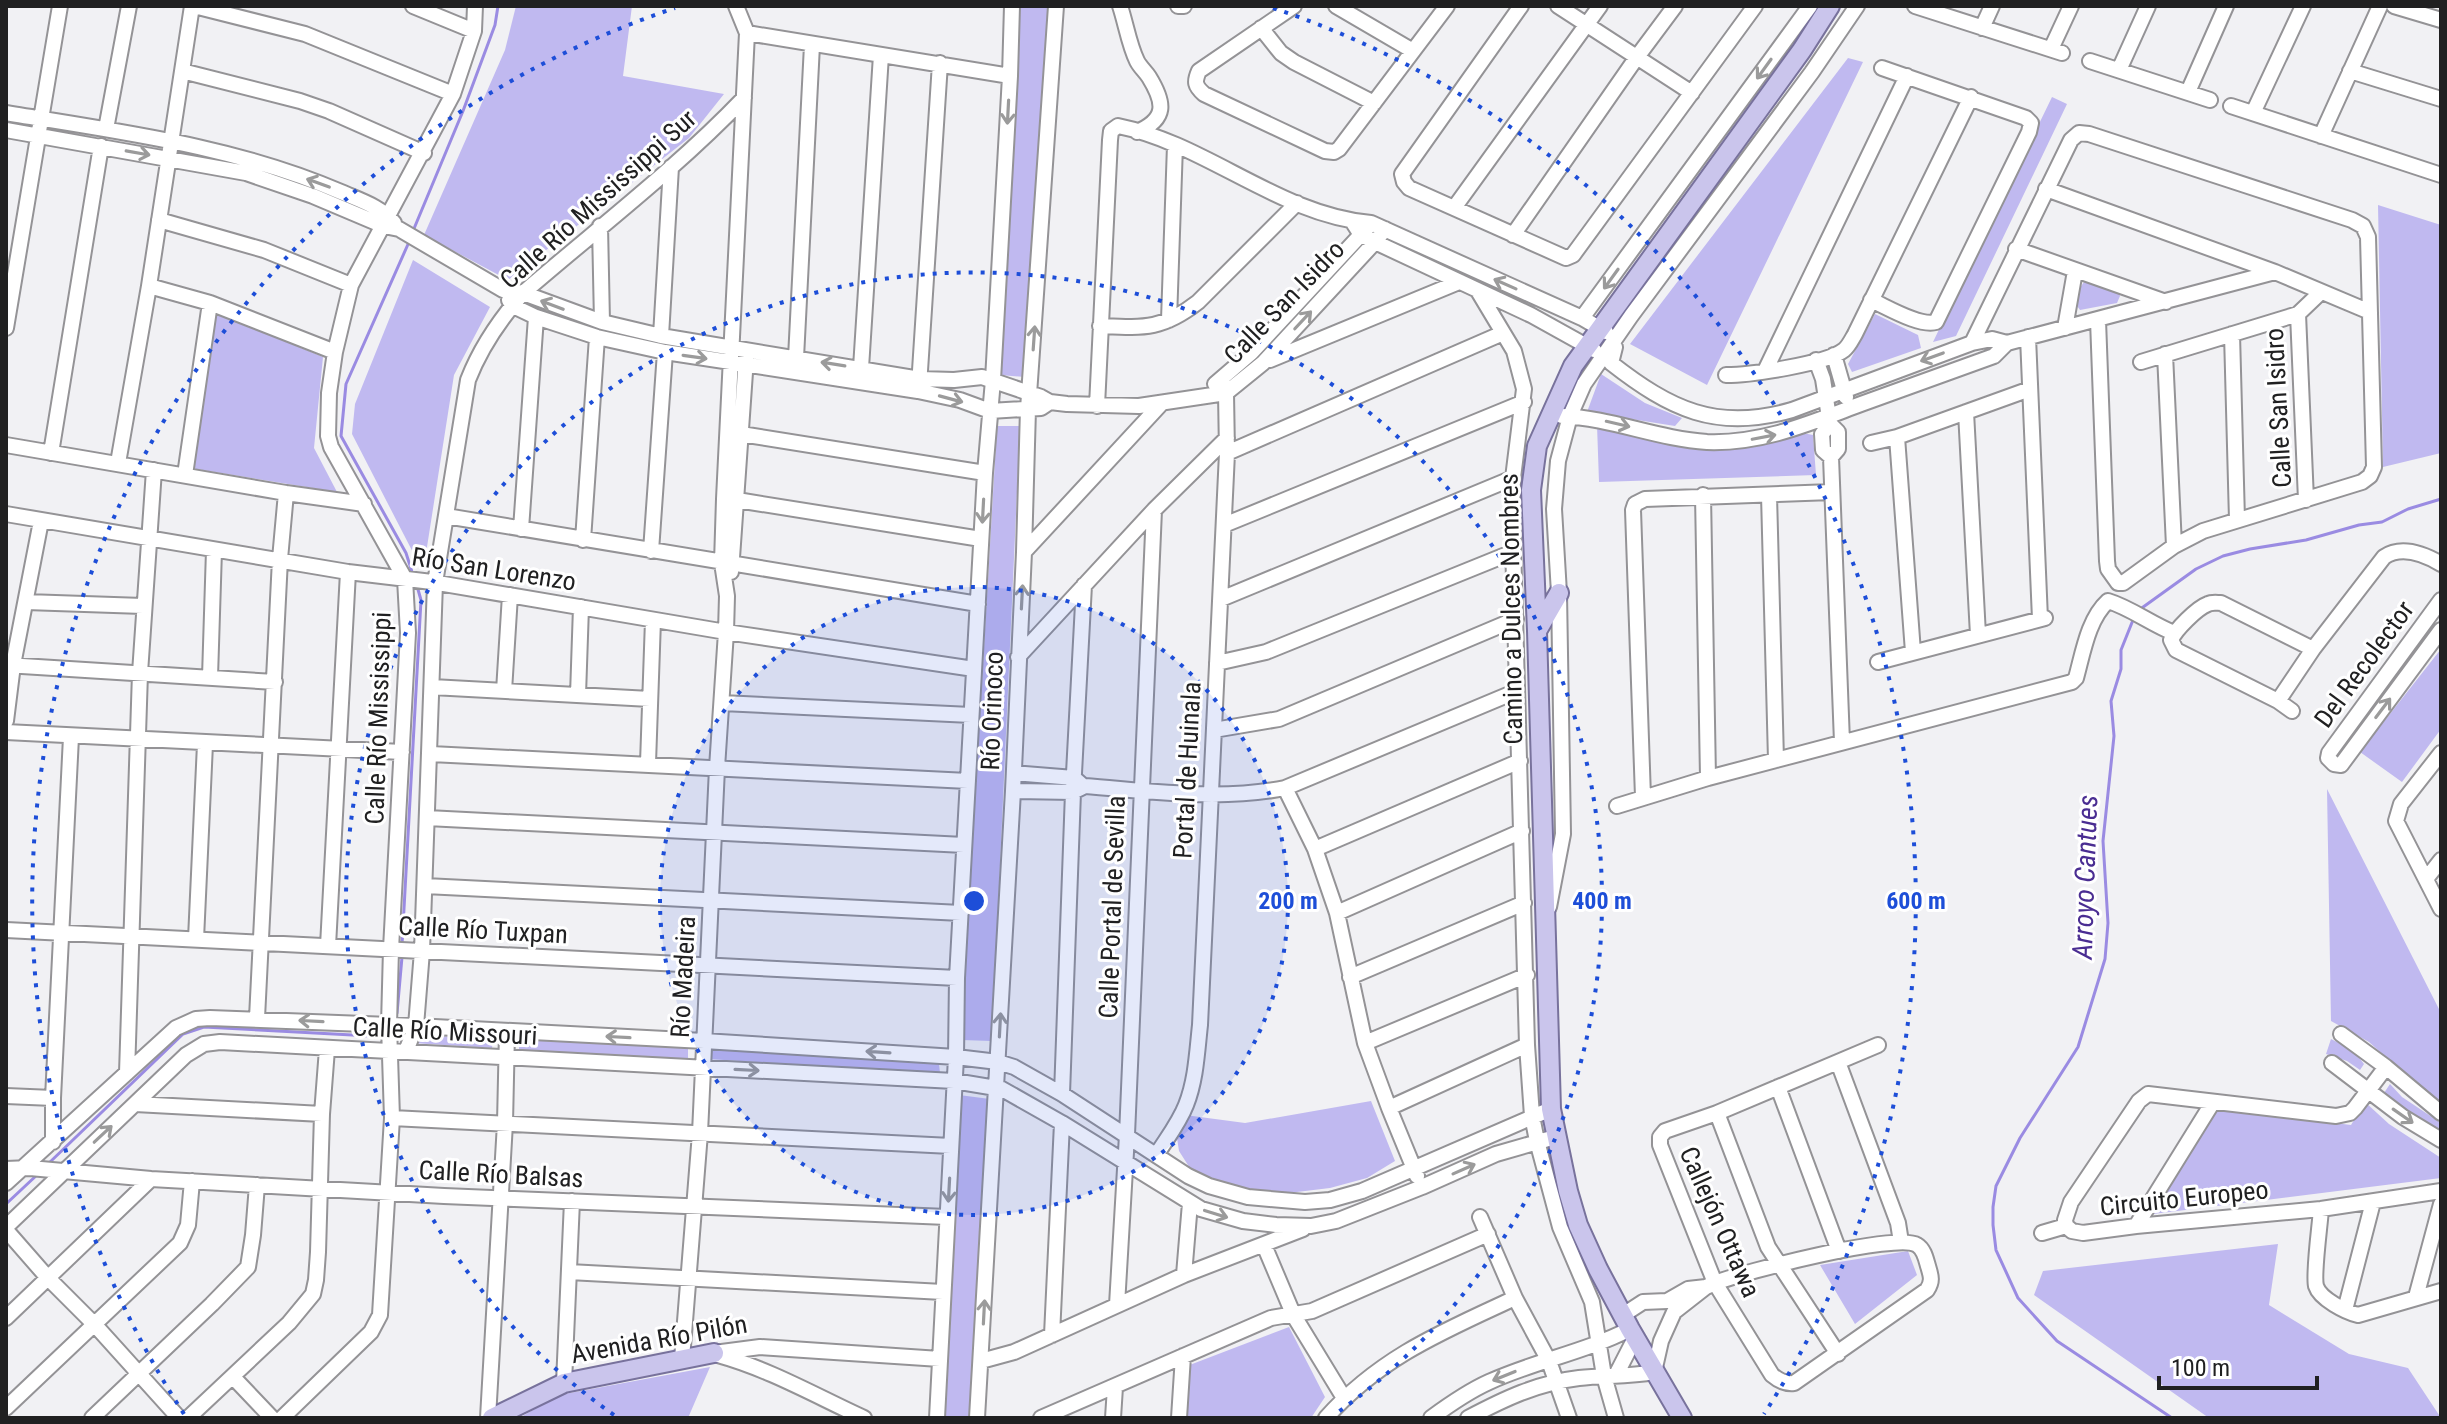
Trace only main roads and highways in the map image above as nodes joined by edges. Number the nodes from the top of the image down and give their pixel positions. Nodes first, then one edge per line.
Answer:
1 (1830, 6) edge
2 (1559, 593) road end
3 (1537, 631) junction
4 (714, 1353) road end
5 (490, 1418) edge
6 (1682, 1418) edge

1 - 3 main road, Camino a Dulces Nombres
2 - 3 main road
3 - 6 main road, Camino a Dulces Nombres
4 - 5 main road, Avenida Río Pilón

